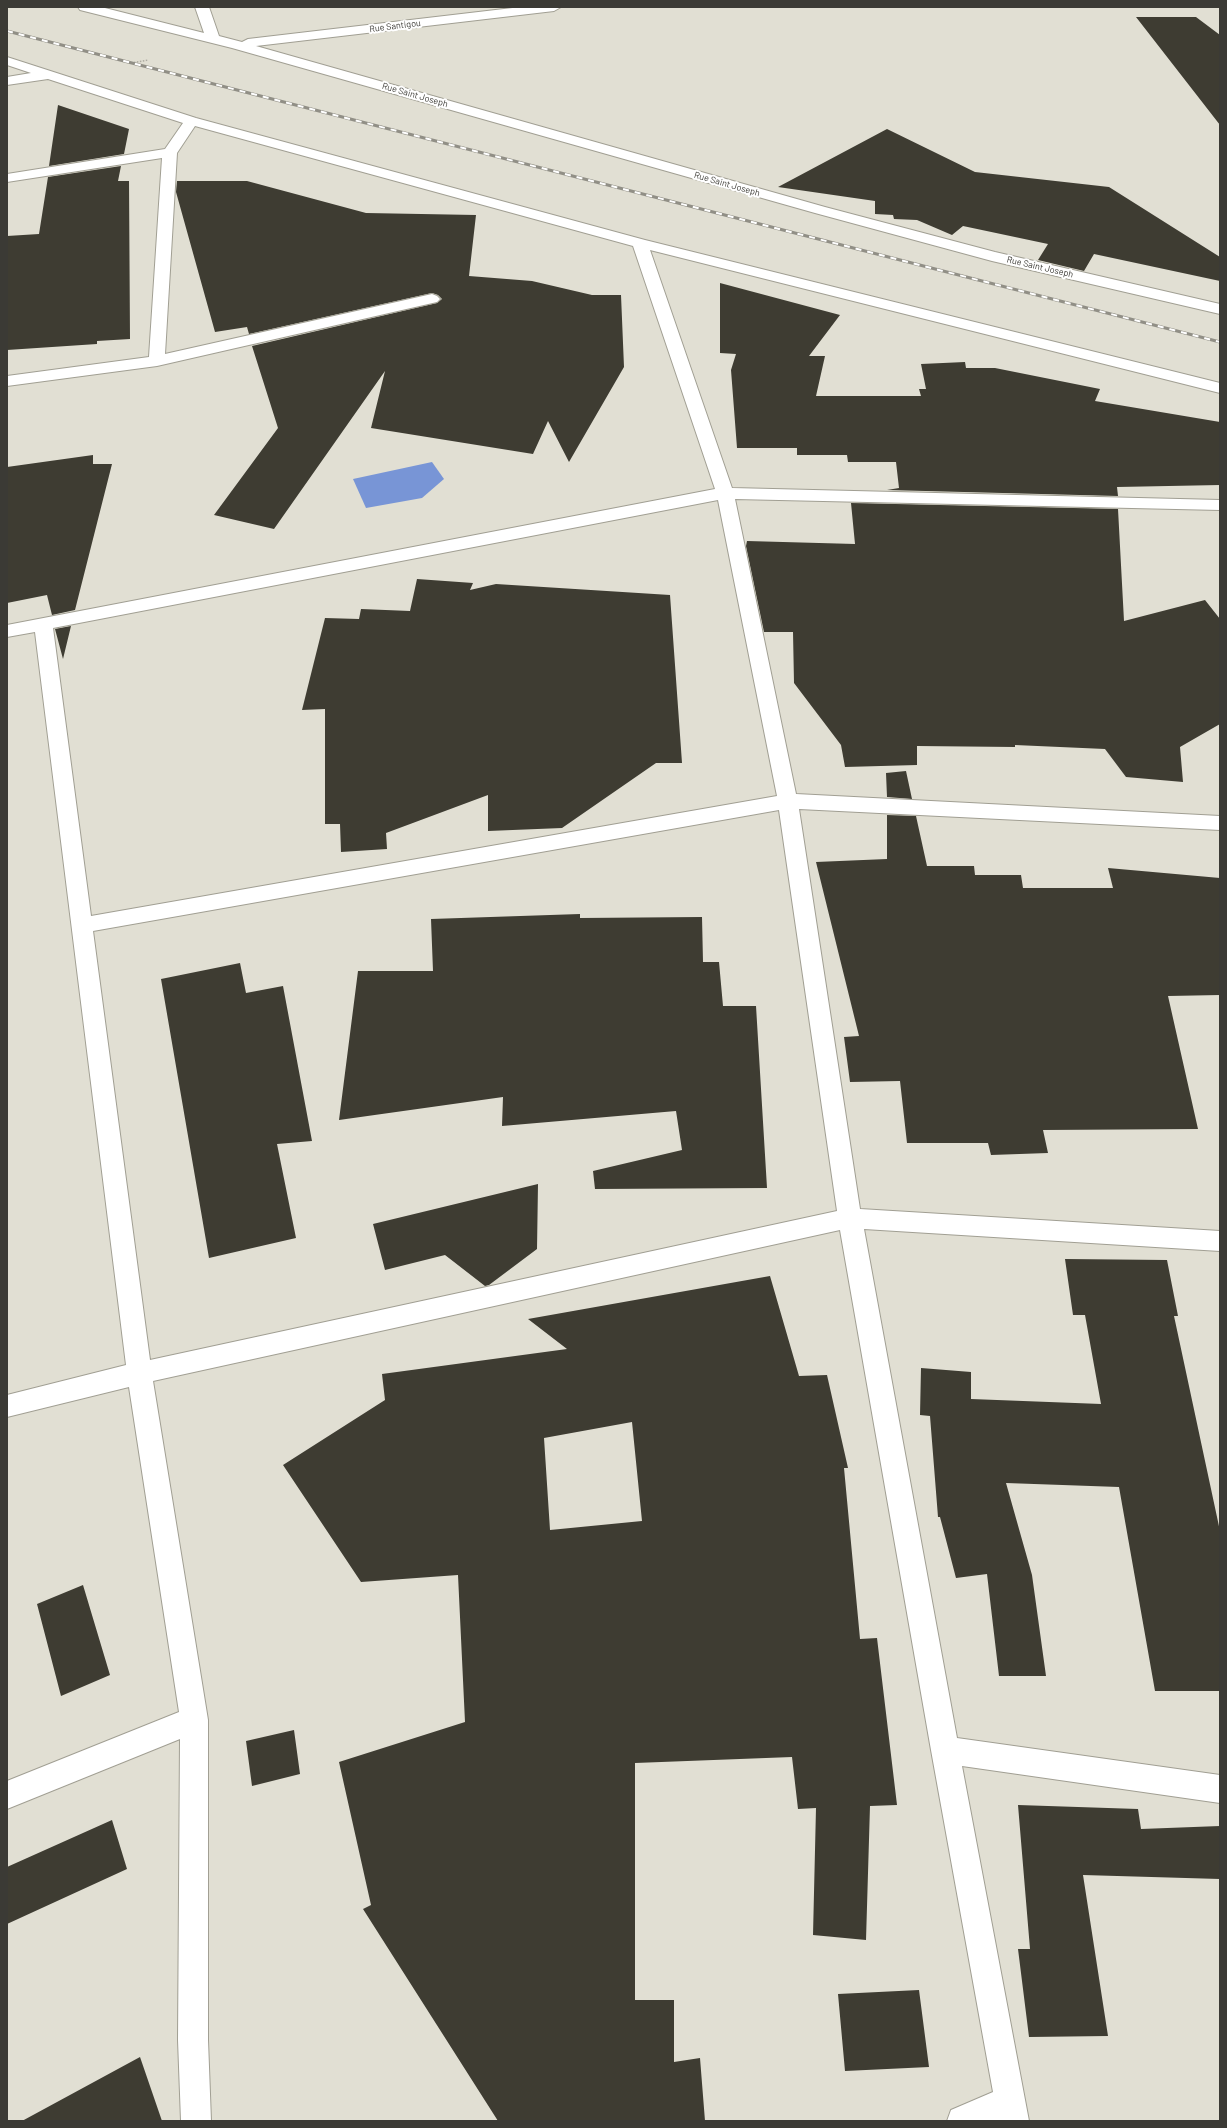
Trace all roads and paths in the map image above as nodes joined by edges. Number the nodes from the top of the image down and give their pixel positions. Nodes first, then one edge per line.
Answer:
1 (85, 7) edge
2 (202, 7) edge
3 (554, 7) edge
4 (503, 10) edge
5 (213, 39) junction
6 (237, 45) junction
7 (7, 60) edge
8 (53, 74) junction
9 (7, 81) edge
10 (191, 121) junction
11 (170, 153) junction
12 (7, 178) edge
13 (640, 243) junction
14 (432, 299) dead end
15 (1220, 309) edge
16 (158, 361) junction
17 (7, 381) edge
18 (1220, 388) edge
19 (725, 493) junction
20 (1220, 506) edge
21 (43, 624) junction
22 (7, 631) edge
23 (788, 801) junction
24 (1220, 823) edge
25 (82, 925) junction
26 (850, 1218) junction
27 (1220, 1241) edge
28 (139, 1373) junction
29 (7, 1406) edge
30 (194, 1720) junction
31 (945, 1750) junction
32 (1220, 1789) edge
33 (7, 1795) edge
34 (1013, 2111) edge
35 (196, 2121) edge
36 (962, 2121) edge

1 - 5 street, Rue Saint Joseph
2 - 5 street
3 - 4 street, Rue Santigou
4 - 6 street, Rue Santigou
5 - 6 street, Rue Saint Joseph
6 - 15 street, Rue Saint Joseph
7 - 8 street
8 - 9 street
8 - 10 street
10 - 11 street
10 - 13 street
11 - 12 street
11 - 16 street
13 - 18 street
13 - 19 street
14 - 16 street
16 - 17 street
19 - 20 street
19 - 21 street
19 - 23 street
21 - 22 street
21 - 25 street
23 - 24 street
23 - 25 street
23 - 26 street
25 - 28 street
26 - 27 street
26 - 28 street
26 - 31 street
28 - 29 street
28 - 30 street
30 - 33 street
30 - 35 street
31 - 32 street
31 - 34 street
34 - 36 street

